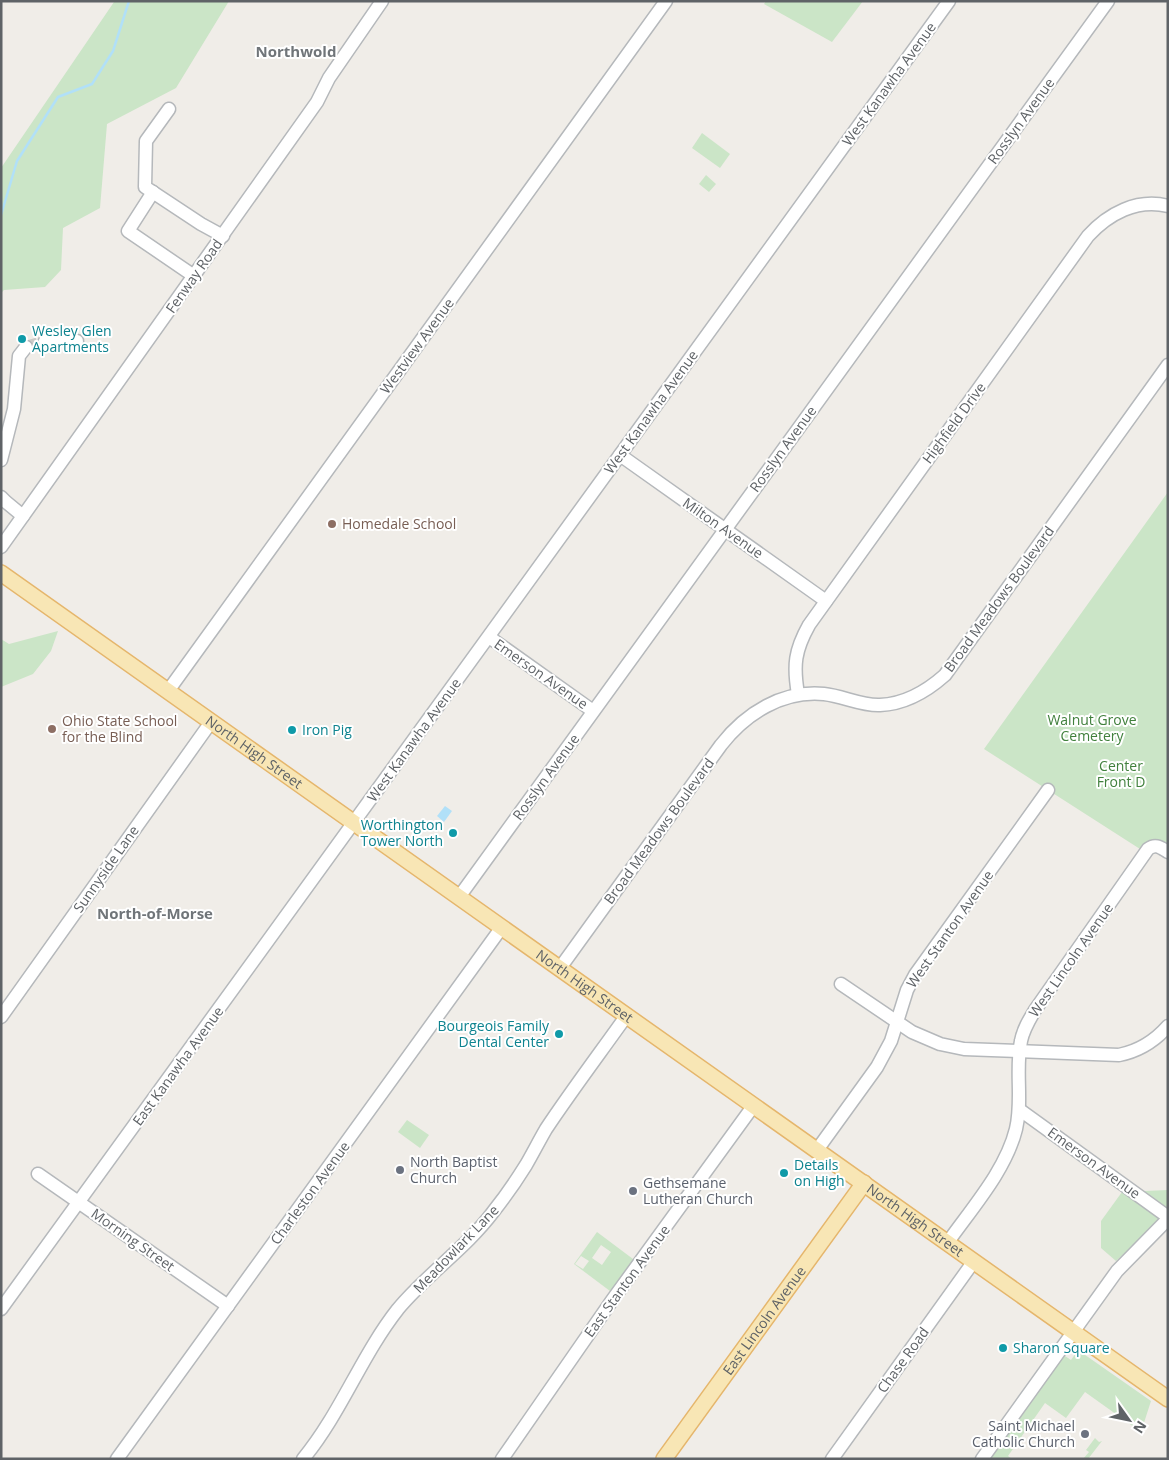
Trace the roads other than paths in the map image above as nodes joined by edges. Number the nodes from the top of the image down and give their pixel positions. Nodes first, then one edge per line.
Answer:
1 (382, 1) edge
2 (666, 1) edge
3 (949, 1) edge
4 (1108, 1) edge
5 (169, 109) dead end
6 (153, 192) junction
7 (1168, 206) edge
8 (223, 236) junction
9 (194, 276) junction
10 (45, 341) tunnel mouth
11 (77, 341) dead end
12 (26, 347) dead end
13 (1168, 365) edge
14 (620, 455) junction
15 (1, 460) edge
16 (1, 497) edge
17 (23, 516) junction
18 (726, 529) junction
19 (1, 547) edge
20 (1, 573) edge
21 (826, 600) junction
22 (489, 636) junction
23 (168, 691) junction
24 (798, 694) junction
25 (594, 711) junction
26 (211, 722) junction
27 (1048, 790) dead end
28 (354, 823) junction
29 (1168, 852) edge
30 (459, 897) junction
31 (502, 927) junction
32 (560, 968) junction
33 (841, 984) dead end
34 (627, 1015) junction
35 (1, 1017) edge
36 (898, 1024) junction
37 (1168, 1026) edge
38 (1020, 1052) junction
39 (754, 1105) junction
40 (1020, 1110) junction
41 (818, 1150) junction
42 (38, 1174) dead end
43 (864, 1183) junction
44 (79, 1202) junction
45 (1168, 1218) edge
46 (948, 1242) junction
47 (974, 1261) junction
48 (228, 1306) junction
49 (1, 1309) edge
50 (1073, 1331) junction
51 (1168, 1399) edge
52 (117, 1459) edge
53 (303, 1459) edge
54 (502, 1459) edge
55 (664, 1459) edge
56 (832, 1459) edge
57 (982, 1459) edge

1 - 8 street, Fenway Road
2 - 23 street, Westview Avenue
3 - 14 street, West Kanawha Avenue
4 - 18 street, Rosslyn Avenue
5 - 6 street
6 - 8 street
6 - 9 street
7 - 21 street, Highfield Drive
8 - 9 street, Fenway Road
9 - 17 street, Fenway Road
10 - 11 street
12 - 15 street
13 - 24 street, Broad Meadows Boulevard
14 - 18 street, Milton Avenue
14 - 22 street, West Kanawha Avenue
16 - 17 street
17 - 19 street, Fenway Road
18 - 21 street, Milton Avenue
18 - 25 street, Rosslyn Avenue
20 - 23 main road, North High Street
21 - 24 street, Highfield Drive
22 - 25 street, Emerson Avenue
22 - 28 street, West Kanawha Avenue
23 - 26 main road, North High Street
24 - 32 street, Broad Meadows Boulevard
25 - 30 street, Rosslyn Avenue
26 - 28 main road, North High Street
26 - 35 street, Sunnyside Lane
27 - 36 street, West Stanton Avenue
28 - 30 main road, North High Street
28 - 44 street, East Kanawha Avenue
29 - 38 street, West Lincoln Avenue
30 - 31 main road, North High Street
31 - 32 main road, North High Street
31 - 48 street, Charleston Avenue
32 - 34 main road, North High Street
33 - 36 street
34 - 39 main road, North High Street
34 - 53 street, Meadowlark Lane
36 - 38 street
36 - 41 street, West Stanton Avenue
37 - 38 street
38 - 40 street, West Lincoln Avenue
39 - 41 main road, North High Street
39 - 54 street, East Stanton Avenue
40 - 45 street, Emerson Avenue
40 - 46 street, West Lincoln Avenue
41 - 43 main road, North High Street
42 - 44 street, Morning Street
43 - 46 main road, North High Street
43 - 55 main road, East Lincoln Avenue
44 - 48 street, Morning Street
44 - 49 street, East Kanawha Avenue
45 - 50 street
46 - 47 main road, North High Street
47 - 50 main road, North High Street
47 - 56 street, Chase Road
48 - 52 street, Charleston Avenue
50 - 51 main road, North High Street
50 - 57 street

